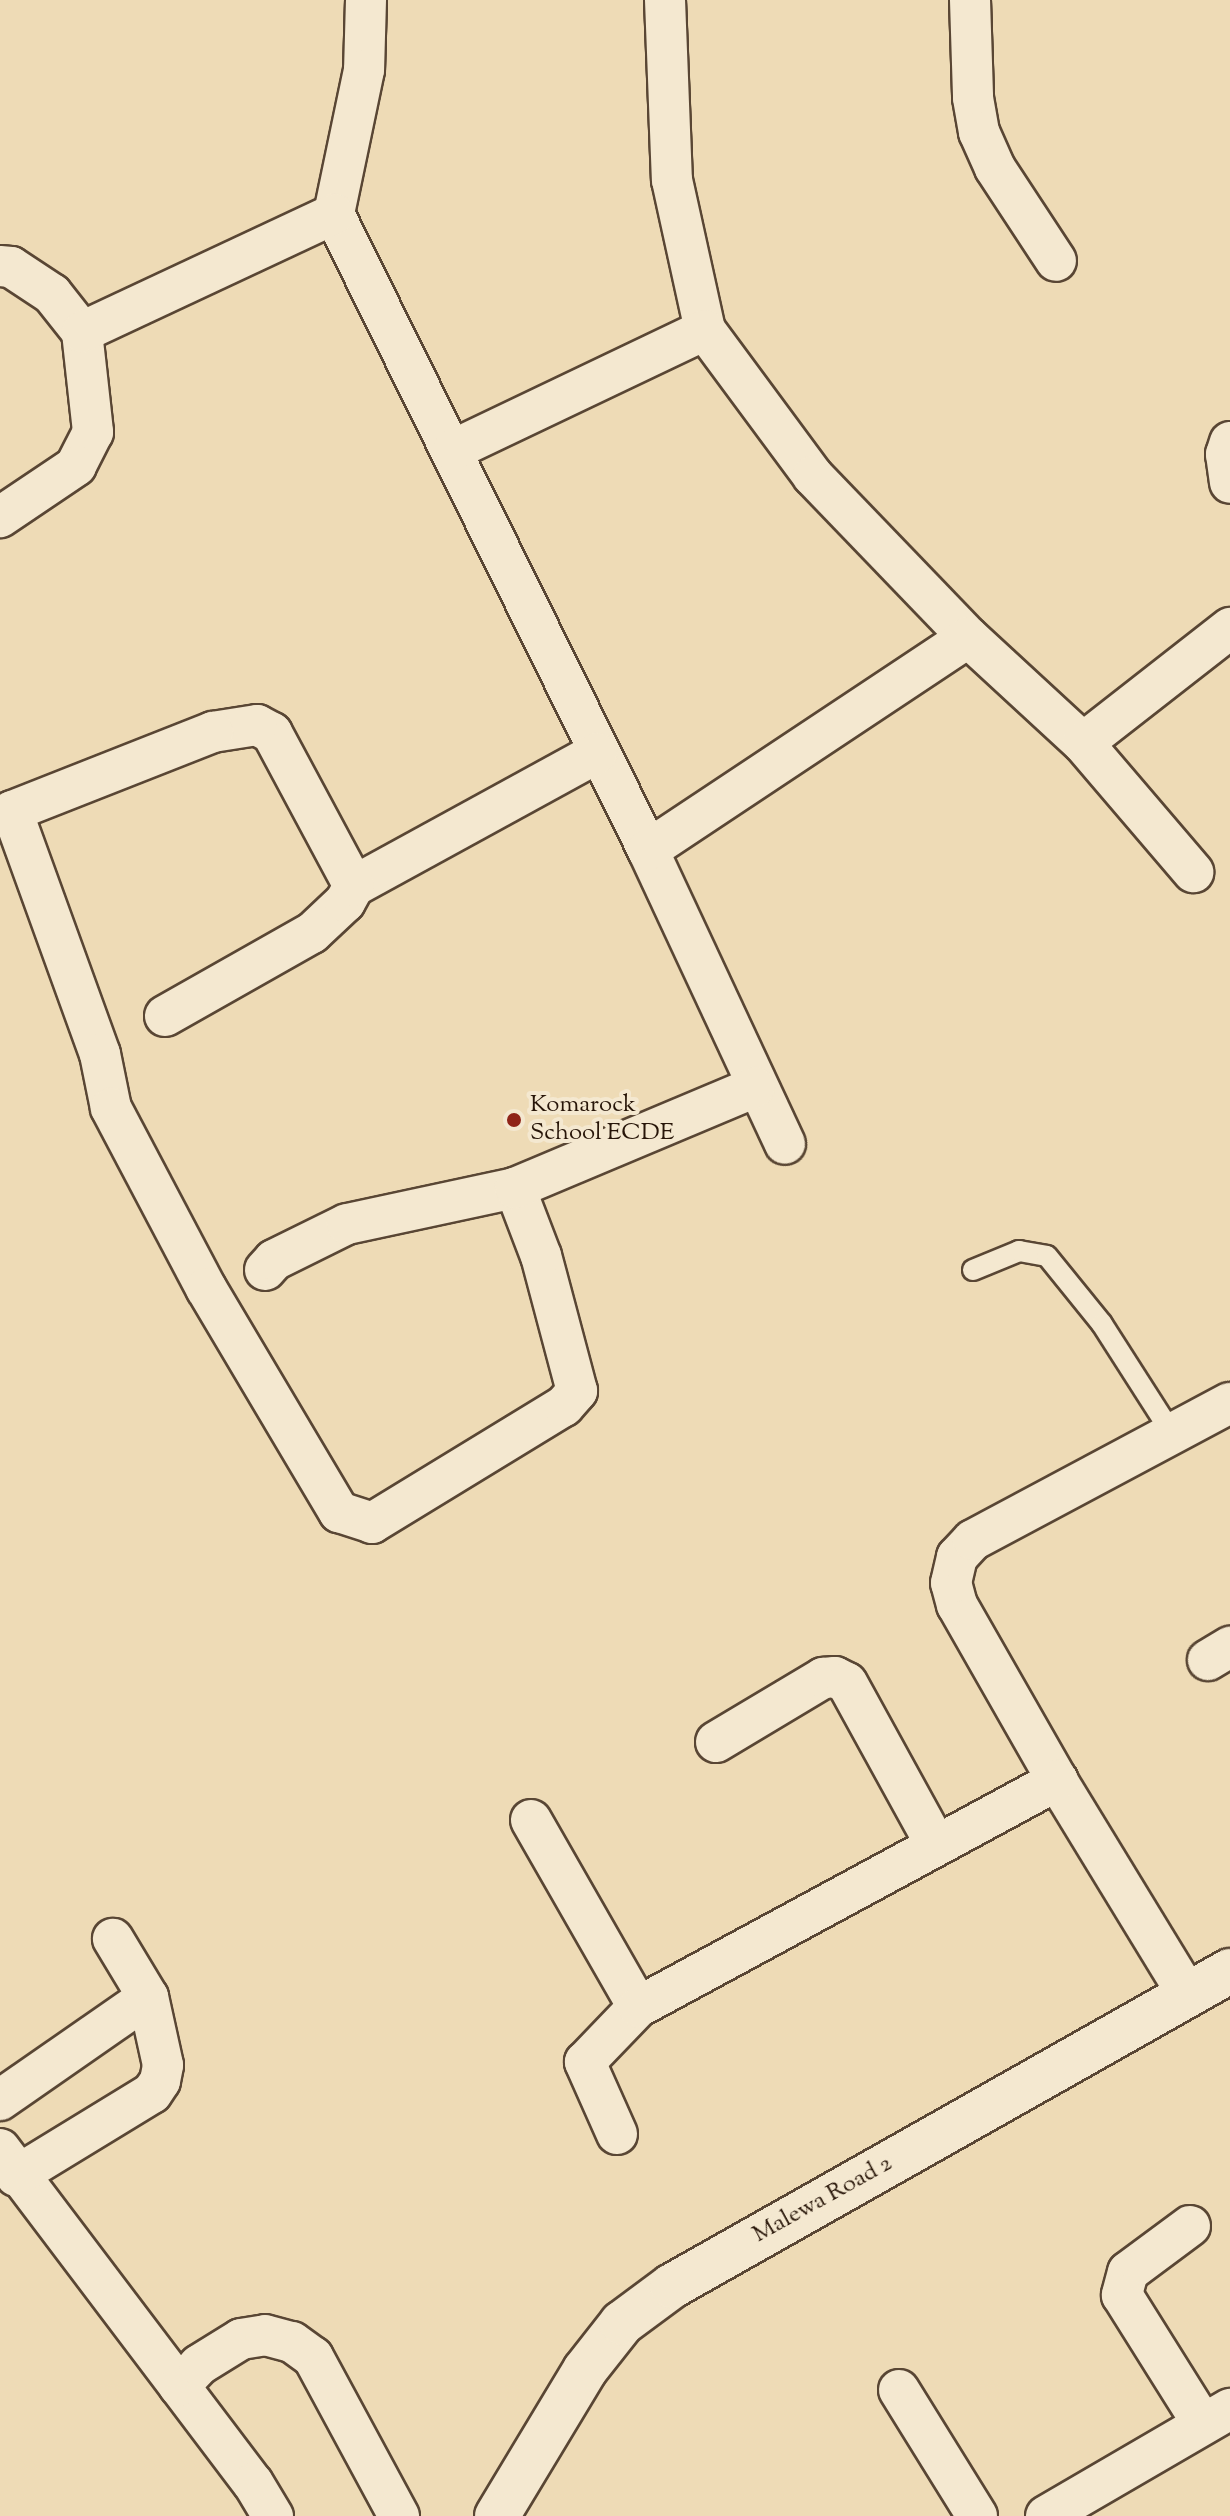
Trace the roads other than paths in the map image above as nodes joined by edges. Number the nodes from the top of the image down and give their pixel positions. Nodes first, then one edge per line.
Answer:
1 (366, 0) edge
2 (665, 0) edge
3 (970, 0) edge
4 (334, 214) junction
5 (1056, 261) dead end
6 (0, 266) edge
7 (705, 330) junction
8 (82, 332) junction
9 (1230, 442) edge
10 (453, 450) junction
11 (1230, 483) edge
12 (0, 517) edge
13 (1230, 628) edge
14 (968, 637) junction
15 (1083, 743) junction
16 (597, 753) junction
17 (648, 850) junction
18 (1193, 872) dead end
19 (354, 886) junction
20 (165, 1016) dead end
21 (755, 1087) junction
22 (785, 1144) dead end
23 (515, 1188) junction
24 (265, 1270) dead end
25 (973, 1270) dead end
26 (1230, 1403) edge
27 (1173, 1435) junction
28 (716, 1742) dead end
29 (1057, 1780) junction
30 (531, 1820) dead end
31 (936, 1845) junction
32 (113, 1939) dead end
33 (1230, 1971) edge
34 (1188, 1995) junction
35 (148, 1997) junction
36 (638, 2007) junction
37 (0, 2100) edge
38 (617, 2134) dead end
39 (8, 2163) edge
40 (1190, 2226) dead end
41 (179, 2386) junction
42 (899, 2390) dead end
43 (1217, 2416) edge
44 (1095, 2505) edge
45 (273, 2516) edge
46 (399, 2516) edge
47 (497, 2516) edge
48 (977, 2516) edge
49 (1046, 2516) edge

1 - 4 street
2 - 7 street
3 - 5 street
4 - 8 street
4 - 10 street
6 - 8 street
7 - 10 street
7 - 14 street
8 - 12 street
9 - 11 street
10 - 16 street
13 - 15 street
14 - 15 street
14 - 17 street
15 - 18 street
16 - 17 street
16 - 19 street
17 - 21 street
19 - 20 street
19 - 23 street
21 - 22 street
21 - 23 street
23 - 24 street
25 - 27 lane
26 - 27 street
27 - 29 street
28 - 31 street
29 - 31 street
29 - 34 street
30 - 36 street
31 - 36 street
32 - 35 street
33 - 34 main road, Malewa Road 2
34 - 47 main road, Malewa Road 2
35 - 37 street
35 - 39 street
36 - 38 street
39 - 41 street
40 - 43 street
41 - 45 street
41 - 46 street
42 - 48 street
43 - 44 street
44 - 49 street

